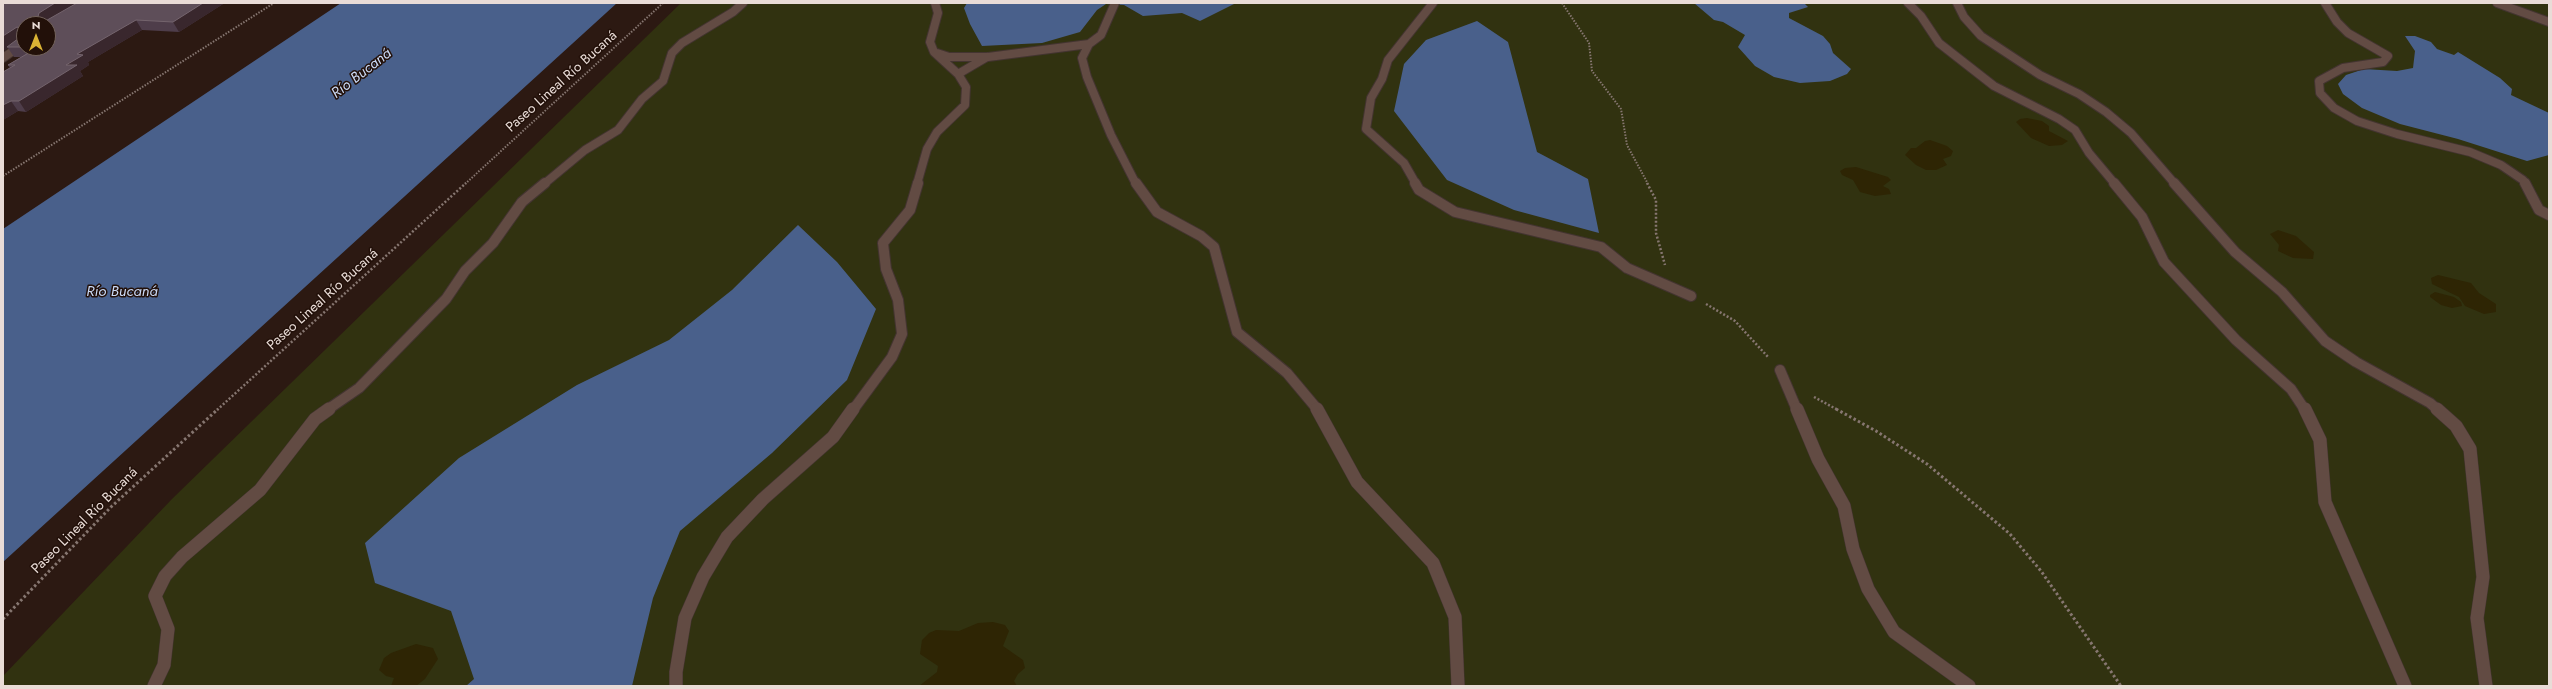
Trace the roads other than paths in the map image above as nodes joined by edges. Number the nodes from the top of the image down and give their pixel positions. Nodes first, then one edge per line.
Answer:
1 (743, 3) edge
2 (935, 3) edge
3 (1433, 3) edge
4 (1908, 3) edge
5 (1956, 3) edge
6 (2325, 3) edge
7 (2497, 3) edge
8 (1115, 4) edge
9 (2549, 22) edge
10 (1089, 44) junction
11 (16, 49) edge
12 (934, 52) junction
13 (988, 57) junction
14 (3, 58) edge
15 (958, 74) junction
16 (2549, 215) edge
17 (1691, 296) road end
18 (1780, 370) road end
19 (154, 686) edge
20 (676, 686) edge
21 (1458, 686) edge
22 (1969, 686) edge
23 (2404, 686) edge
24 (2486, 686) edge

1 - 19 street
2 - 12 street
3 - 17 street
4 - 23 street
5 - 24 street
6 - 16 street
7 - 9 street
8 - 10 street
10 - 13 street
10 - 21 street
11 - 14 street
12 - 13 street
12 - 15 street
13 - 15 street
15 - 20 street
18 - 22 street

